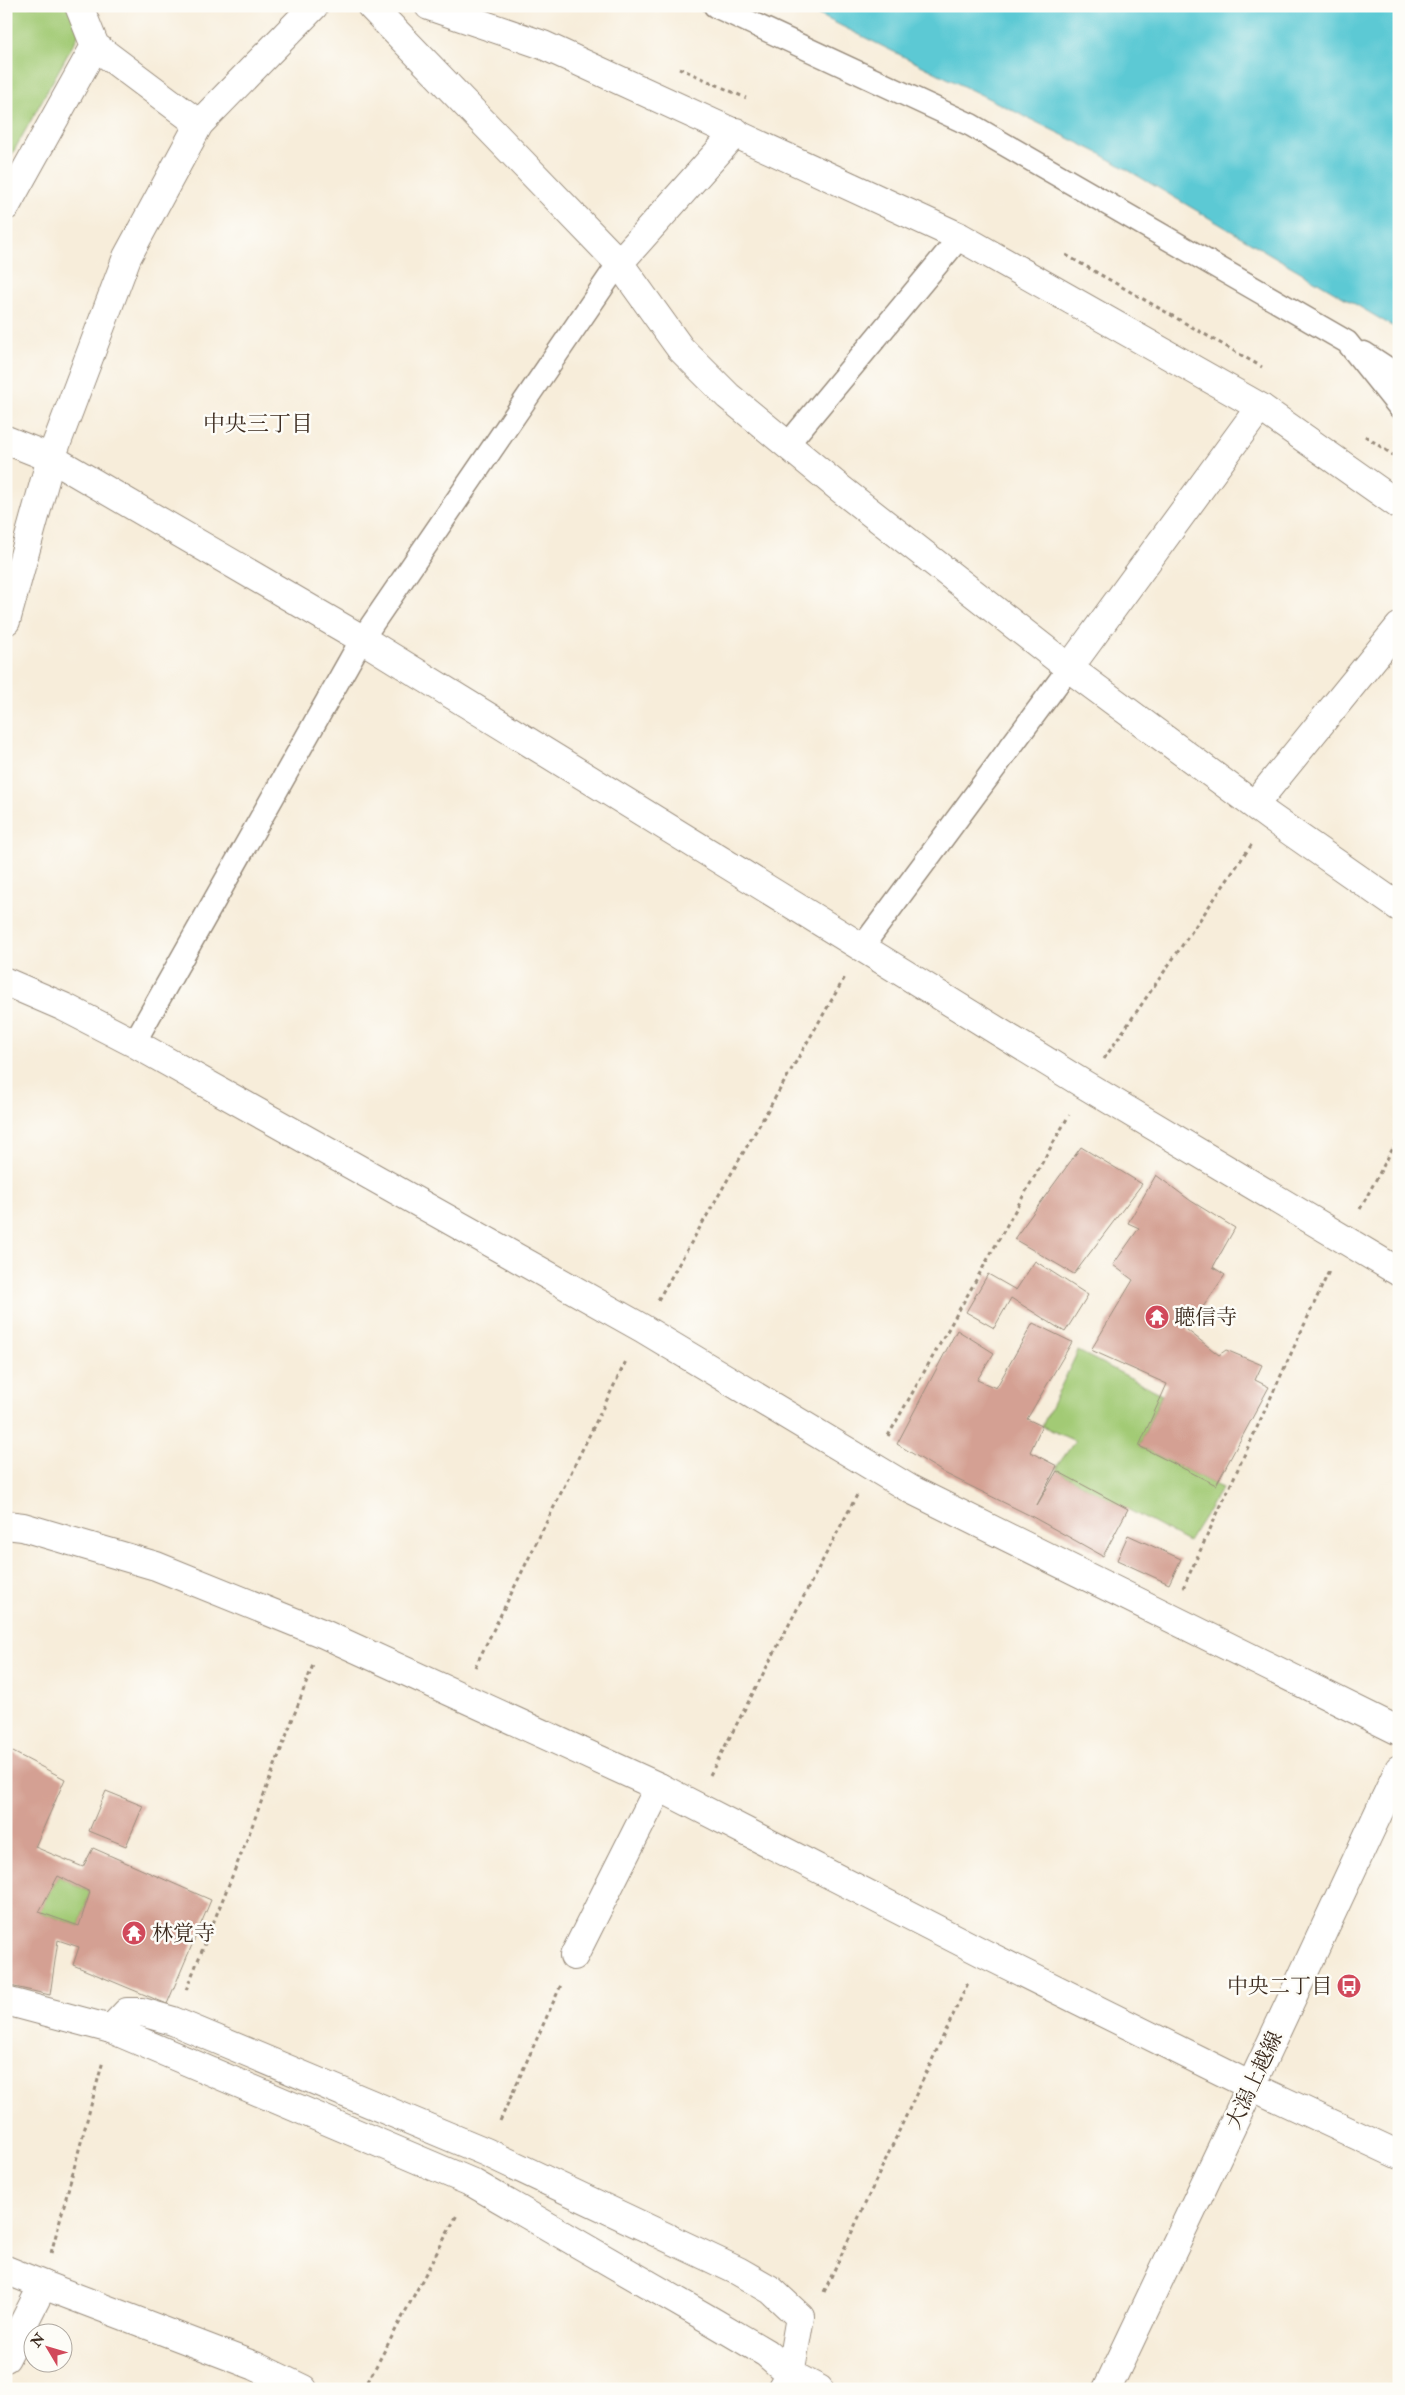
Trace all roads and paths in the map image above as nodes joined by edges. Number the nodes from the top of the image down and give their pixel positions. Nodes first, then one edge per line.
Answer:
1 (79, 6) edge
2 (314, 6) edge
3 (371, 6) edge
4 (429, 6) edge
5 (715, 6) edge
6 (96, 46) junction
7 (199, 124) junction
8 (736, 132) junction
9 (6, 206) edge
10 (960, 237) junction
11 (619, 264) junction
12 (1347, 342) junction
13 (1399, 376) edge
14 (1260, 407) junction
15 (1399, 407) edge
16 (6, 440) edge
17 (787, 445) junction
18 (51, 458) junction
19 (1399, 505) edge
20 (6, 621) edge
21 (1399, 628) edge
22 (362, 639) junction
23 (1069, 668) junction
24 (1262, 810) junction
25 (1399, 907) edge
26 (862, 947) junction
27 (6, 982) edge
28 (134, 1043) junction
29 (1085, 1085) junction
30 (1399, 1137) edge
31 (1344, 1238) junction
32 (1399, 1272) edge
33 (642, 1328) junction
34 (872, 1466) junction
35 (6, 1525) edge
36 (1170, 1618) junction
37 (324, 1634) junction
38 (461, 1697) junction
39 (1399, 1731) edge
40 (1399, 1769) edge
41 (659, 1787) junction
42 (694, 1804) junction
43 (982, 1953) junction
44 (574, 1956) joint
45 (6, 2001) edge
46 (173, 2021) junction
47 (111, 2029) junction
48 (1251, 2086) junction
49 (486, 2152) junction
50 (1399, 2155) edge
51 (473, 2183) junction
52 (6, 2270) edge
53 (43, 2285) junction
54 (800, 2317) junction
55 (6, 2358) edge
56 (785, 2381) edge
57 (303, 2389) edge
58 (364, 2389) edge
59 (819, 2389) edge
60 (1107, 2389) edge

1 - 6 street
2 - 7 street
3 - 11 street
4 - 8 street
5 - 12 lane
6 - 7 street
6 - 9 street
7 - 18 street
8 - 10 street
8 - 11 street
10 - 14 street
10 - 17 lane
11 - 17 street
11 - 22 lane
12 - 13 lane
12 - 15 lane
14 - 19 street
14 - 23 street
16 - 18 street
17 - 23 street
18 - 20 street
18 - 22 street
21 - 24 street
22 - 26 street
22 - 28 lane
23 - 24 street
23 - 26 lane
24 - 25 street
24 - 29 path
26 - 29 street
26 - 33 path
27 - 28 street
28 - 33 street
29 - 31 street
29 - 34 path
30 - 31 path
31 - 32 street
31 - 36 path
33 - 34 street
33 - 38 path
34 - 36 street
34 - 42 path
35 - 37 street
36 - 39 street
37 - 38 street
37 - 46 path
38 - 41 street
40 - 48 street, 大潟上越線
41 - 42 street
41 - 44 street
42 - 43 street
43 - 48 street
43 - 54 path
44 - 49 path
45 - 47 street
46 - 47 street
46 - 49 street
47 - 51 street
47 - 53 path
48 - 50 street
48 - 60 street, 大潟上越線
49 - 54 street
51 - 56 street
51 - 58 path
52 - 53 street
53 - 55 street
53 - 57 street
54 - 56 street
56 - 59 street

